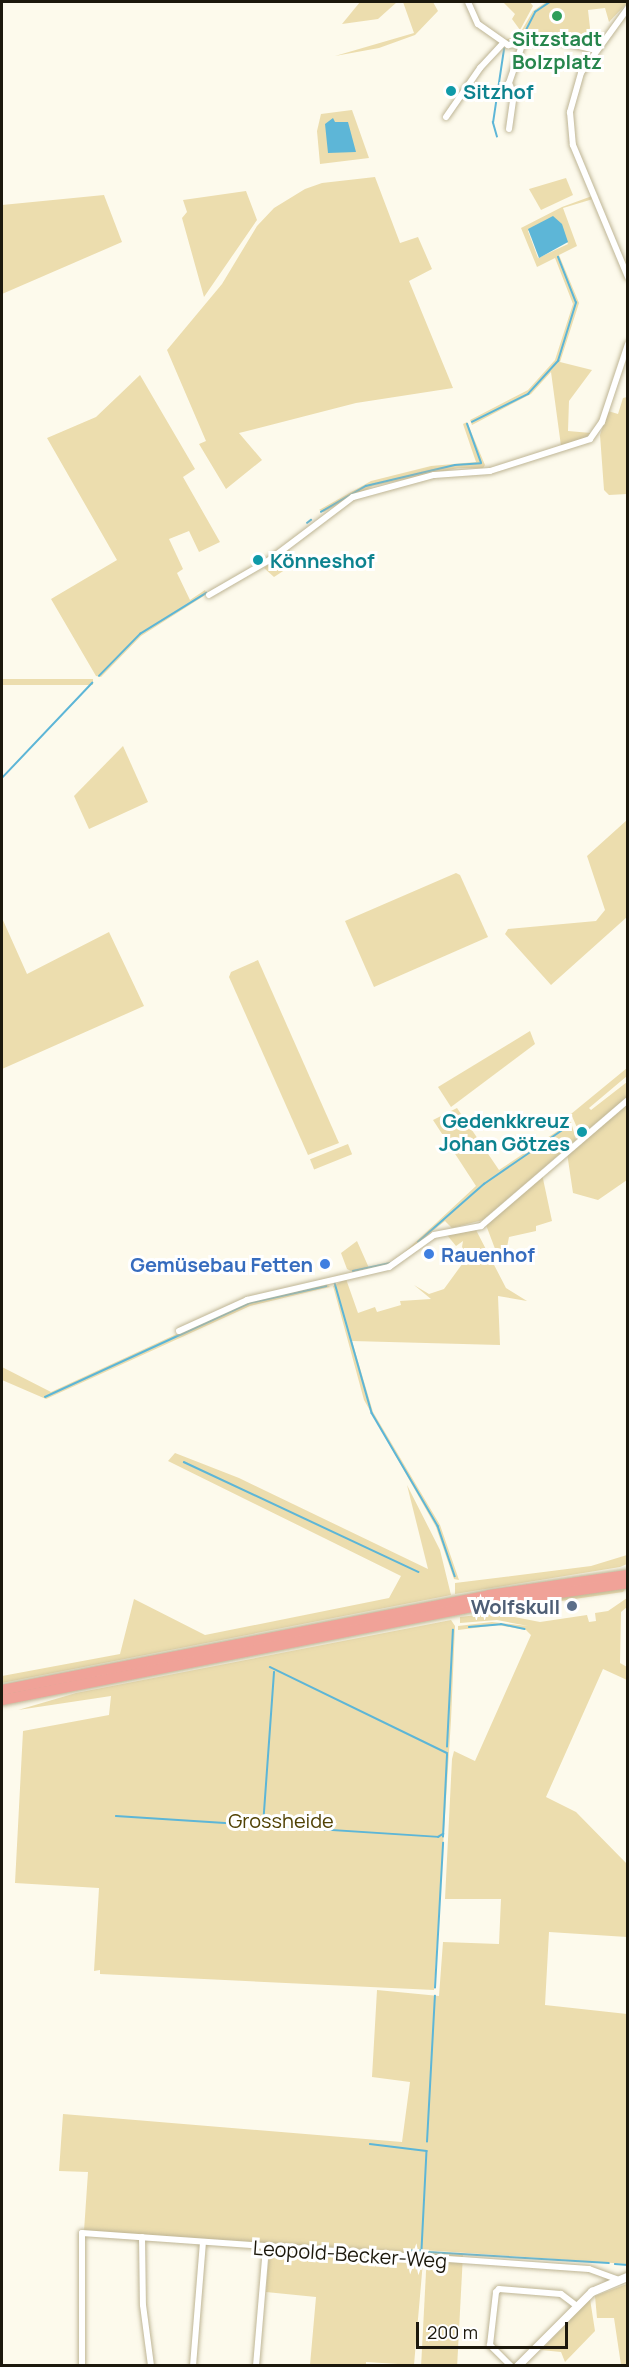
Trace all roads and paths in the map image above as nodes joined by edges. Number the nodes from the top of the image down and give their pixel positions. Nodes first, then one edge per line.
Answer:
1 (468, 2) edge
2 (627, 8) edge
3 (503, 43) junction
4 (522, 46) junction
5 (596, 50) junction
6 (446, 117) dead end
7 (509, 129) dead end
8 (627, 277) edge
9 (627, 344) edge
10 (209, 595) dead end
11 (627, 1100) edge
12 (179, 1331) dead end
13 (627, 1575) edge
14 (627, 1583) edge
15 (2, 1690) edge
16 (2, 1700) edge
17 (142, 2237) junction
18 (202, 2243) junction
19 (266, 2247) junction
20 (627, 2277) edge
21 (617, 2279) junction
22 (577, 2306) junction
23 (82, 2366) edge
24 (151, 2366) edge
25 (193, 2366) edge
26 (256, 2366) edge
27 (512, 2366) edge
28 (518, 2366) edge

1 - 3 street
2 - 5 street
3 - 4 street
3 - 6 street
4 - 5 street
4 - 7 street
5 - 8 street
9 - 10 street
11 - 12 street
13 - 15 highway
14 - 16 highway
17 - 18 street, Leopold-Becker-Weg
17 - 23 street, Leopold-Becker-Weg
17 - 24 street
18 - 19 street, Leopold-Becker-Weg
18 - 25 street
19 - 21 street, Leopold-Becker-Weg
19 - 26 street
20 - 21 street
21 - 22 street
22 - 27 street
22 - 28 street

